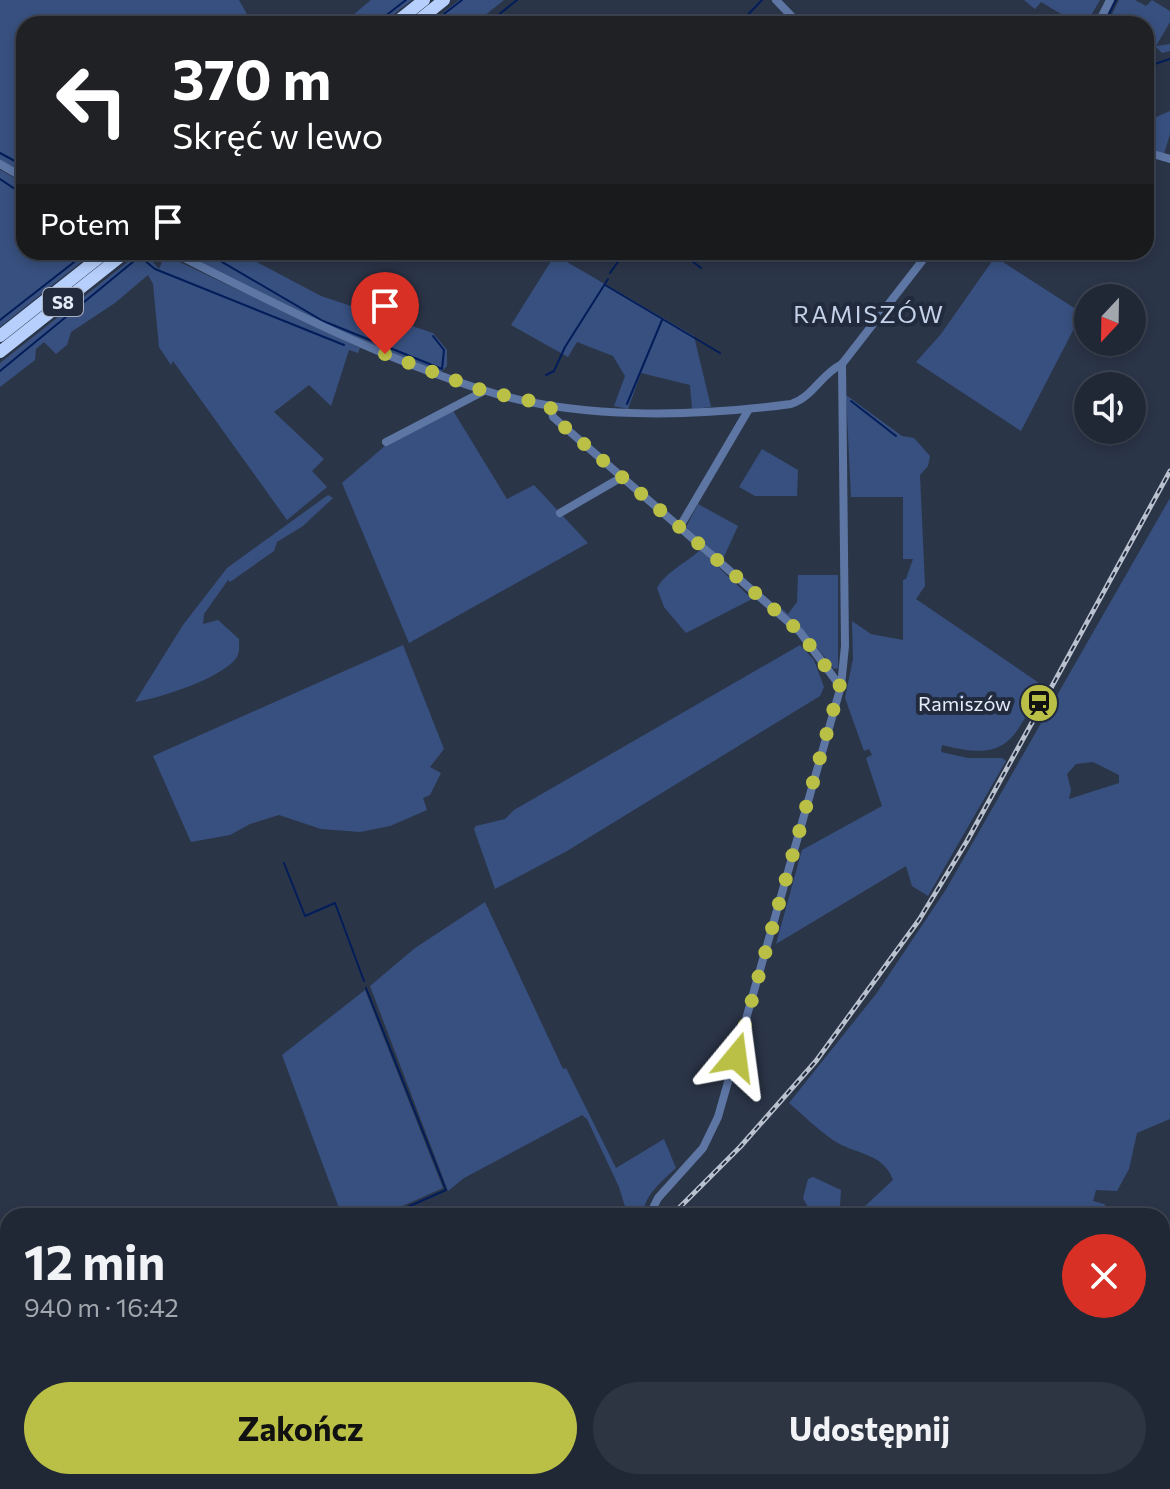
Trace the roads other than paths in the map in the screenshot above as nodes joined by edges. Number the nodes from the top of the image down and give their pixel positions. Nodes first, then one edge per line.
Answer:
1 (424, 0) edge
2 (444, 0) edge
3 (776, 0) edge
4 (404, 16) edge
5 (424, 16) edge
6 (791, 16) edge
7 (96, 260) edge
8 (116, 260) edge
9 (188, 260) edge
10 (923, 260) edge
11 (0, 336) edge
12 (0, 352) edge
13 (842, 364) junction
14 (484, 391) junction
15 (550, 405) junction
16 (749, 409) junction
17 (386, 442) dead end
18 (622, 477) junction
19 (560, 513) dead end
20 (679, 528) junction
21 (840, 686) junction
22 (654, 1208) edge

1 - 4 highway
2 - 5 highway
3 - 6 street
7 - 11 highway, S8
8 - 12 highway, S8
9 - 14 street
10 - 13 street
13 - 16 street
13 - 21 street
14 - 15 street
14 - 17 street
15 - 16 street
15 - 18 street
16 - 20 street
18 - 19 street
18 - 20 street
20 - 21 street
21 - 22 street

